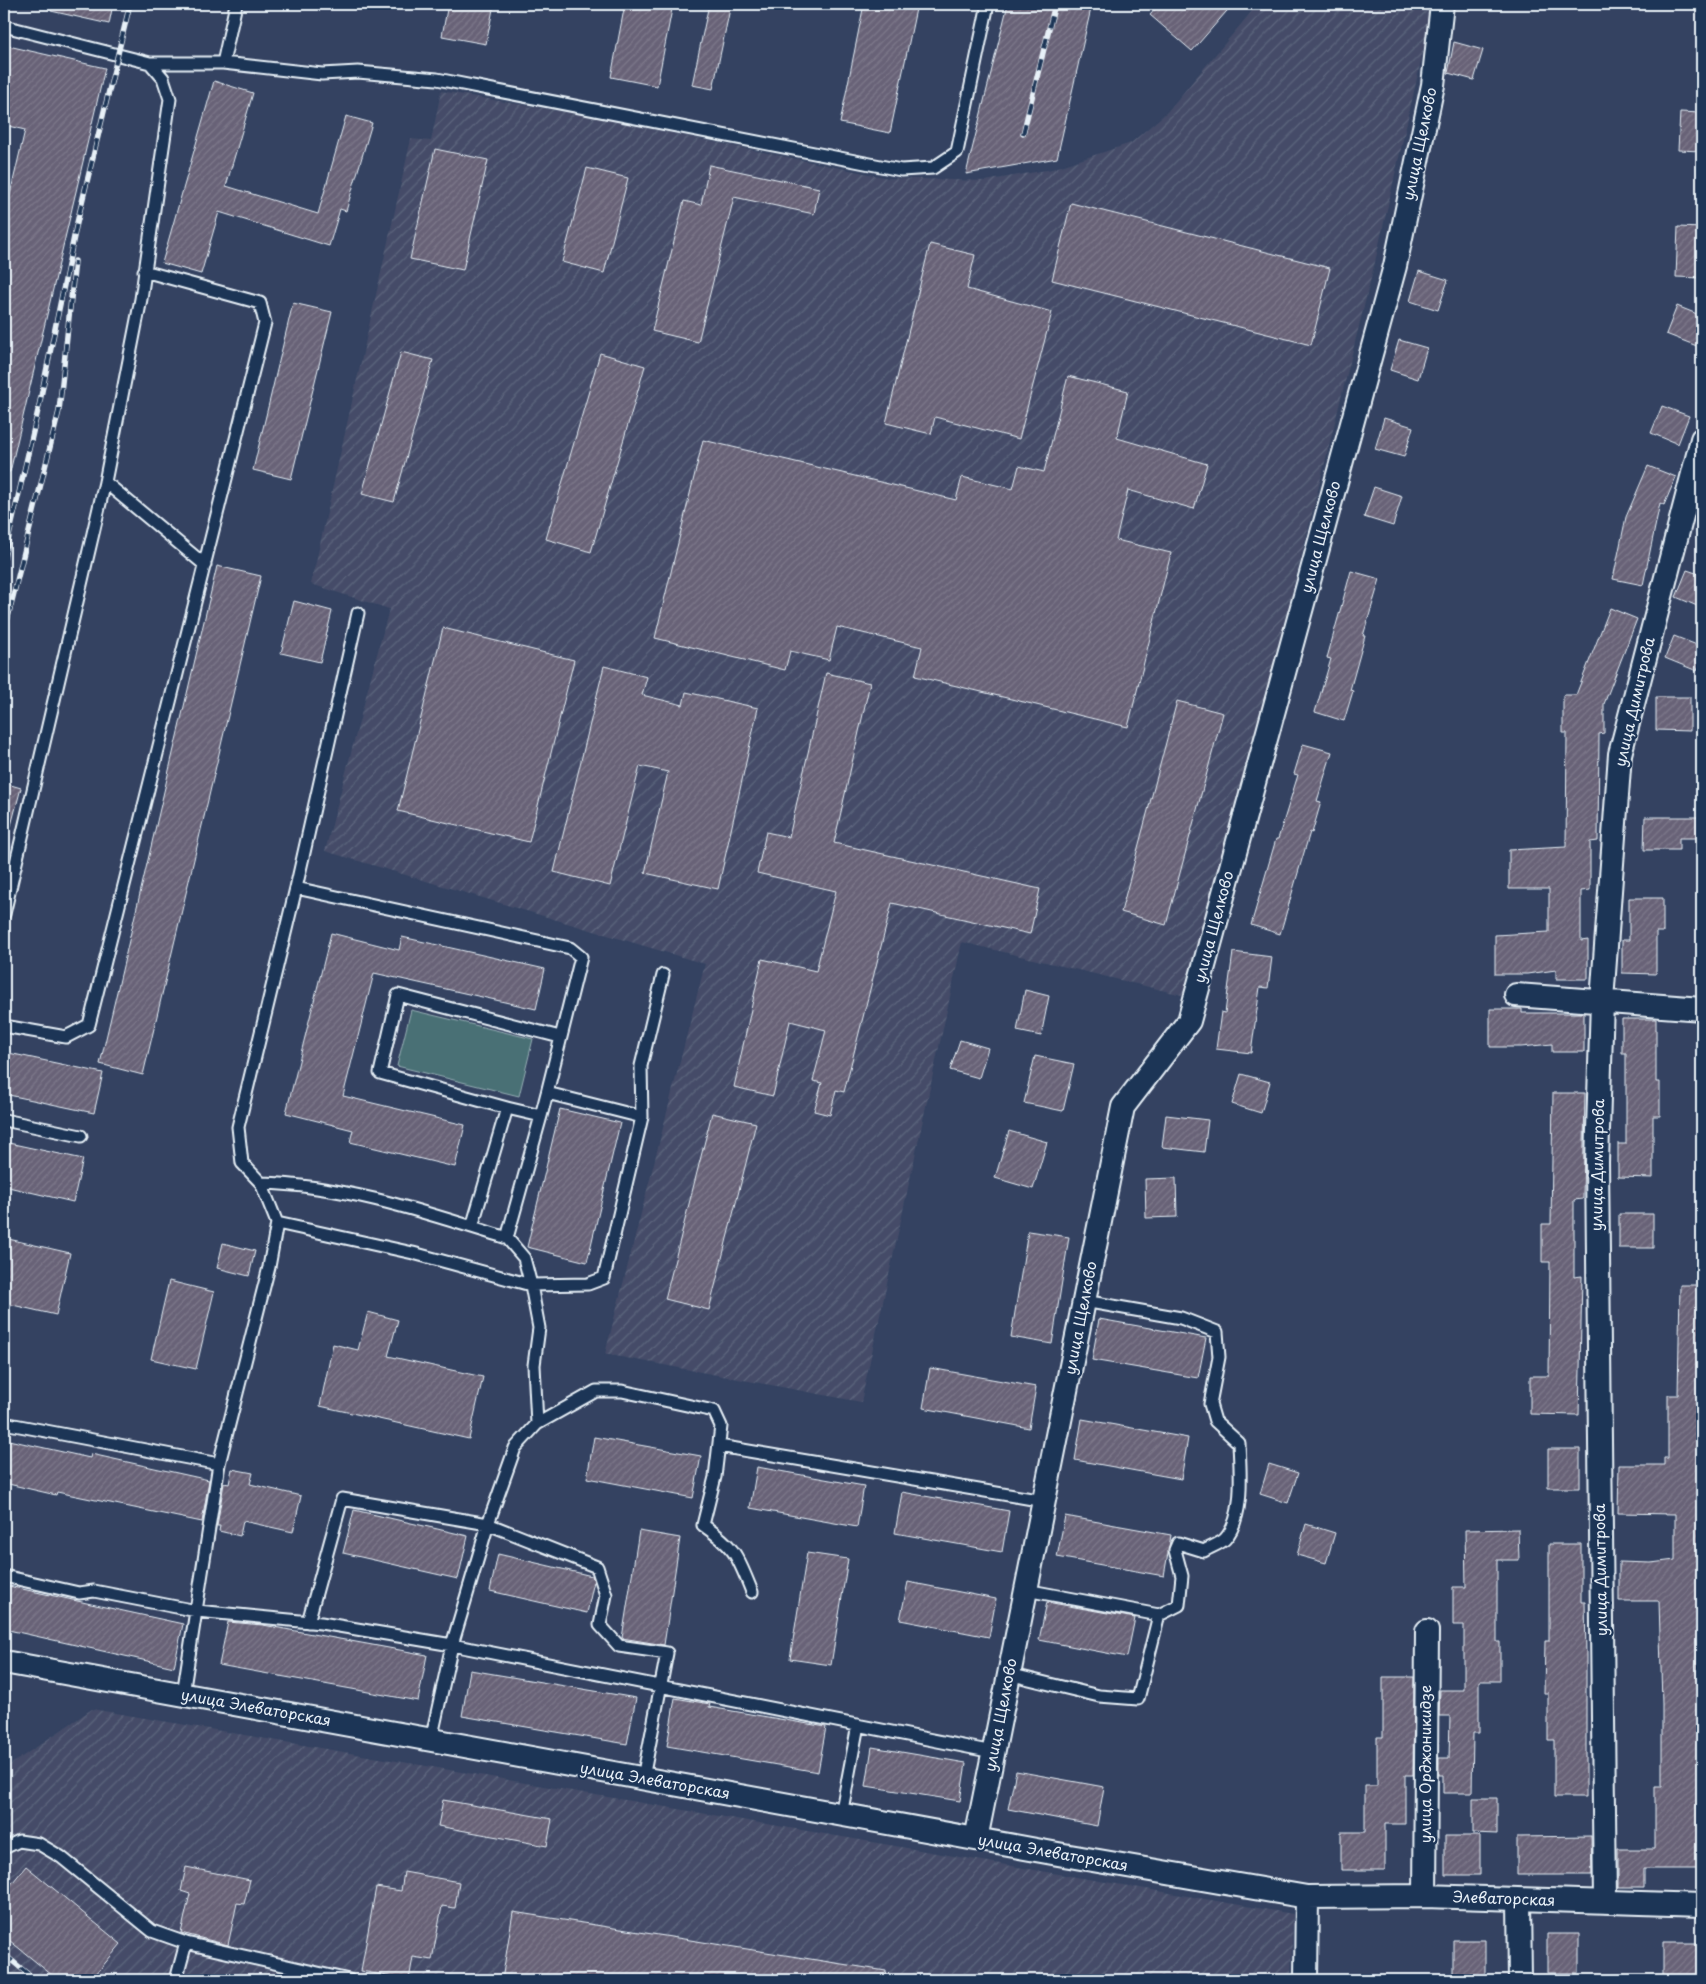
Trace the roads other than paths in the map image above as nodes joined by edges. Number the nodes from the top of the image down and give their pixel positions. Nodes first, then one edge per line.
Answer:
1 (236, 4) edge
2 (988, 4) edge
3 (1442, 4) edge
4 (4, 26) edge
5 (150, 62) junction
6 (223, 63) junction
7 (144, 271) junction
8 (1702, 439) edge
9 (105, 482) junction
10 (205, 565) junction
11 (358, 613) dead end
12 (296, 888) junction
13 (4, 914) edge
14 (662, 975) dead end
15 (1516, 995) dead end
16 (1602, 1001) junction
17 (1702, 1008) edge
18 (4, 1026) edge
19 (560, 1037) junction
20 (547, 1093) junction
21 (506, 1108) junction
22 (541, 1116) junction
23 (642, 1117) junction
24 (4, 1120) edge
25 (81, 1136) dead end
26 (261, 1183) junction
27 (277, 1223) junction
28 (472, 1227) junction
29 (507, 1238) junction
30 (531, 1286) junction
31 (1084, 1300) junction
32 (4, 1423) edge
33 (537, 1424) junction
34 (719, 1446) junction
35 (219, 1464) junction
36 (1044, 1501) junction
37 (488, 1524) junction
38 (4, 1576) edge
39 (1026, 1590) junction
40 (752, 1592) dead end
41 (197, 1611) junction
42 (1159, 1615) junction
43 (308, 1622) junction
44 (1427, 1631) dead end
45 (452, 1645) junction
46 (4, 1662) edge
47 (1009, 1674) junction
48 (660, 1686) junction
49 (183, 1694) junction
50 (858, 1725) junction
51 (431, 1740) junction
52 (993, 1752) junction
53 (643, 1778) junction
54 (841, 1815) junction
55 (976, 1839) junction
56 (4, 1848) edge
57 (1425, 1896) junction
58 (1306, 1897) junction
59 (1519, 1900) junction
60 (1605, 1901) junction
61 (1702, 1905) edge
62 (186, 1944) junction
63 (176, 1980) edge
64 (349, 1980) edge
65 (1306, 1980) edge
66 (1520, 1980) edge

1 - 6 lane
2 - 6 lane
3 - 31 street, улица Щелково
4 - 5 lane
5 - 6 lane
5 - 7 lane
7 - 9 lane
7 - 10 lane
8 - 16 street, улица Димитрова
9 - 10 lane
9 - 13 lane
10 - 18 lane
11 - 12 lane
12 - 19 lane
12 - 26 lane
14 - 23 lane
15 - 16 street
16 - 17 street
16 - 60 street, улица Димитрова
19 - 20 lane
19 - 21 lane
20 - 22 lane
20 - 23 lane
21 - 22 lane
21 - 28 lane
22 - 29 lane
23 - 30 lane
24 - 25 lane
26 - 27 lane
26 - 28 lane
27 - 30 lane
27 - 35 lane
28 - 29 lane
29 - 30 lane
30 - 33 lane
31 - 36 street, улица Щелково
31 - 42 lane
32 - 35 lane
33 - 34 lane
33 - 37 lane
34 - 36 lane
34 - 40 lane
35 - 41 lane
36 - 39 street, улица Щелково
37 - 43 lane
37 - 45 lane
37 - 48 lane
38 - 41 lane
39 - 42 lane
39 - 47 street, улица Щелково
41 - 43 lane
41 - 49 lane
42 - 47 lane
43 - 45 lane
44 - 57 street, улица Орджоникидзе
45 - 48 lane
45 - 51 lane
46 - 49 street, улица Элеваторская
47 - 52 street, улица Щелково
48 - 50 lane
48 - 53 lane
49 - 51 street, улица Элеваторская
50 - 52 lane
50 - 54 lane
51 - 53 street, улица Элеваторская
52 - 55 street, улица Щелково
53 - 54 street, улица Элеваторская
54 - 55 street, улица Элеваторская
55 - 58 street, улица Элеваторская
56 - 62 lane
57 - 58 street, Элеваторская
57 - 59 street, Элеваторская
58 - 65 street
59 - 60 street, Элеваторская
59 - 66 street
60 - 61 street, Элеваторская
62 - 63 lane
62 - 64 lane

